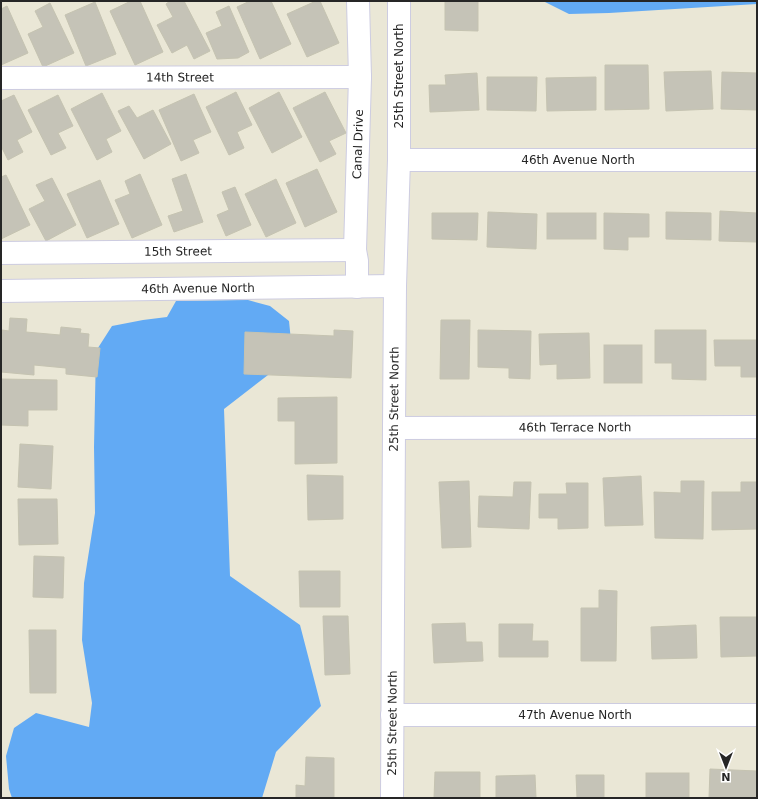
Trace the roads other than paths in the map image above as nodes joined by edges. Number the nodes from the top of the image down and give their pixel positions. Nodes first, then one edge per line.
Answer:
1 (358, 1) edge
2 (399, 1) edge
3 (360, 77) junction
4 (1, 78) edge
5 (399, 160) junction
6 (757, 160) edge
7 (355, 250) junction
8 (1, 252) edge
9 (395, 286) junction
10 (357, 287) junction
11 (1, 291) edge
12 (757, 427) edge
13 (394, 428) junction
14 (392, 715) junction
15 (757, 715) edge
16 (392, 798) edge

1 - 3 street, Canal Drive
2 - 5 street, 25th Street North
3 - 4 street, 14th Street
3 - 7 street, Canal Drive
5 - 6 street, 46th Avenue North
5 - 9 street, 25th Street North
7 - 8 street, 15th Street
7 - 10 street, Canal Drive
9 - 10 street, 46th Avenue North
9 - 13 street, 25th Street North
10 - 11 street, 46th Avenue North
12 - 13 street, 46th Terrace North
13 - 14 street, 25th Street North
14 - 15 street, 47th Avenue North
14 - 16 street, 25th Street North

